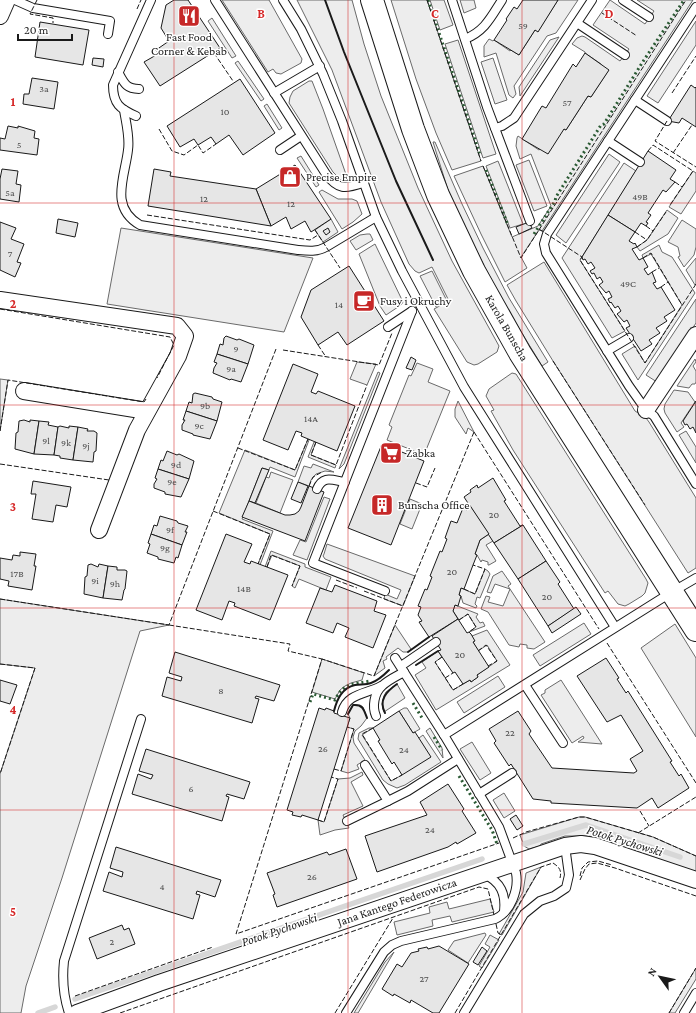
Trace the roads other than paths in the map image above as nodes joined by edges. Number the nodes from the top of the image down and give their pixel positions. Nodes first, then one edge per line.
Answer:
1 (8, 0) edge
2 (15, 0) edge
3 (151, 0) edge
4 (215, 0) edge
5 (283, 0) edge
6 (372, 0) edge
7 (452, 0) edge
8 (502, 0) edge
9 (592, 0) edge
10 (623, 0) edge
11 (696, 7) edge
12 (0, 16) edge
13 (649, 17) dead end
14 (577, 23) junction
15 (108, 34) dead end
16 (465, 39) junction
17 (624, 55) dead end
18 (320, 66) junction
19 (118, 72) junction
20 (139, 89) dead end
21 (274, 93) junction
22 (635, 100) junction
23 (124, 110) junction
24 (136, 116) dead end
25 (667, 121) dead end
26 (495, 128) junction
27 (300, 136) junction
28 (608, 141) junction
29 (280, 150) dead end
30 (640, 162) dead end
31 (363, 182) junction
32 (376, 217) junction
33 (530, 221) dead end
34 (0, 300) edge
35 (421, 305) junction
36 (412, 311) junction
37 (388, 327) dead end
38 (696, 335) edge
39 (630, 338) dead end
40 (607, 351) junction
41 (24, 391) dead end
42 (646, 410) junction
43 (147, 411) junction
44 (345, 482) junction
45 (696, 484) edge
46 (316, 489) dead end
47 (99, 530) dead end
48 (696, 578) edge
49 (384, 591) dead end
50 (672, 592) junction
51 (615, 627) junction
52 (696, 630) edge
53 (436, 642) dead end
54 (395, 658) dead end
55 (402, 669) junction
56 (525, 684) junction
57 (382, 686) junction
58 (342, 712) dead end
59 (376, 716) dead end
60 (141, 719) dead end
61 (444, 735) junction
62 (563, 743) dead end
63 (458, 759) junction
64 (365, 765) dead end
65 (512, 773) dead end
66 (479, 794) junction
67 (388, 801) junction
68 (347, 821) dead end
69 (565, 846) junction
70 (514, 862) junction
71 (482, 873) junction
72 (696, 880) edge
73 (504, 912) junction
74 (696, 993) edge
75 (69, 1013) edge
76 (77, 1013) edge
77 (346, 1013) edge
78 (464, 1013) edge
79 (684, 1013) edge

1 - 12 street
2 - 15 lane
3 - 19 lane
4 - 21 lane
5 - 18 lane
6 - 50 main road, Karola Bunscha
7 - 16 lane
8 - 16 lane
9 - 14 lane
10 - 13 lane
11 - 22 lane
14 - 17 lane
14 - 26 lane
16 - 26 lane
18 - 21 lane
18 - 31 lane
19 - 20 lane
19 - 23 lane
21 - 27 lane
22 - 25 lane
22 - 28 lane
23 - 24 lane
23 - 32 lane
26 - 33 lane
27 - 29 lane
27 - 31 lane
28 - 30 lane
28 - 40 lane
31 - 32 lane
32 - 35 lane
34 - 43 street
35 - 36 lane
35 - 51 lane
36 - 37 lane
36 - 44 lane
38 - 42 street
39 - 40 lane
40 - 42 lane
41 - 43 street
42 - 45 lane
43 - 47 street
44 - 46 lane
44 - 49 lane
48 - 50 lane
50 - 51 lane
50 - 52 main road, Karola Bunscha
51 - 56 lane
53 - 55 lane
54 - 55 lane
55 - 57 lane
55 - 61 lane
56 - 61 lane
56 - 62 lane
57 - 58 lane
57 - 59 lane
60 - 75 lane
61 - 63 lane
63 - 66 lane
63 - 67 lane
64 - 67 lane
65 - 66 lane
66 - 70 lane
67 - 68 lane
69 - 70 street, Jana Kantego Federowicza
69 - 72 street, Jana Kantego Federowicza
69 - 78 lane
70 - 71 street, Jana Kantego Federowicza
70 - 73 lane
71 - 73 lane
71 - 76 street, Jana Kantego Federowicza
73 - 77 lane
74 - 79 lane

